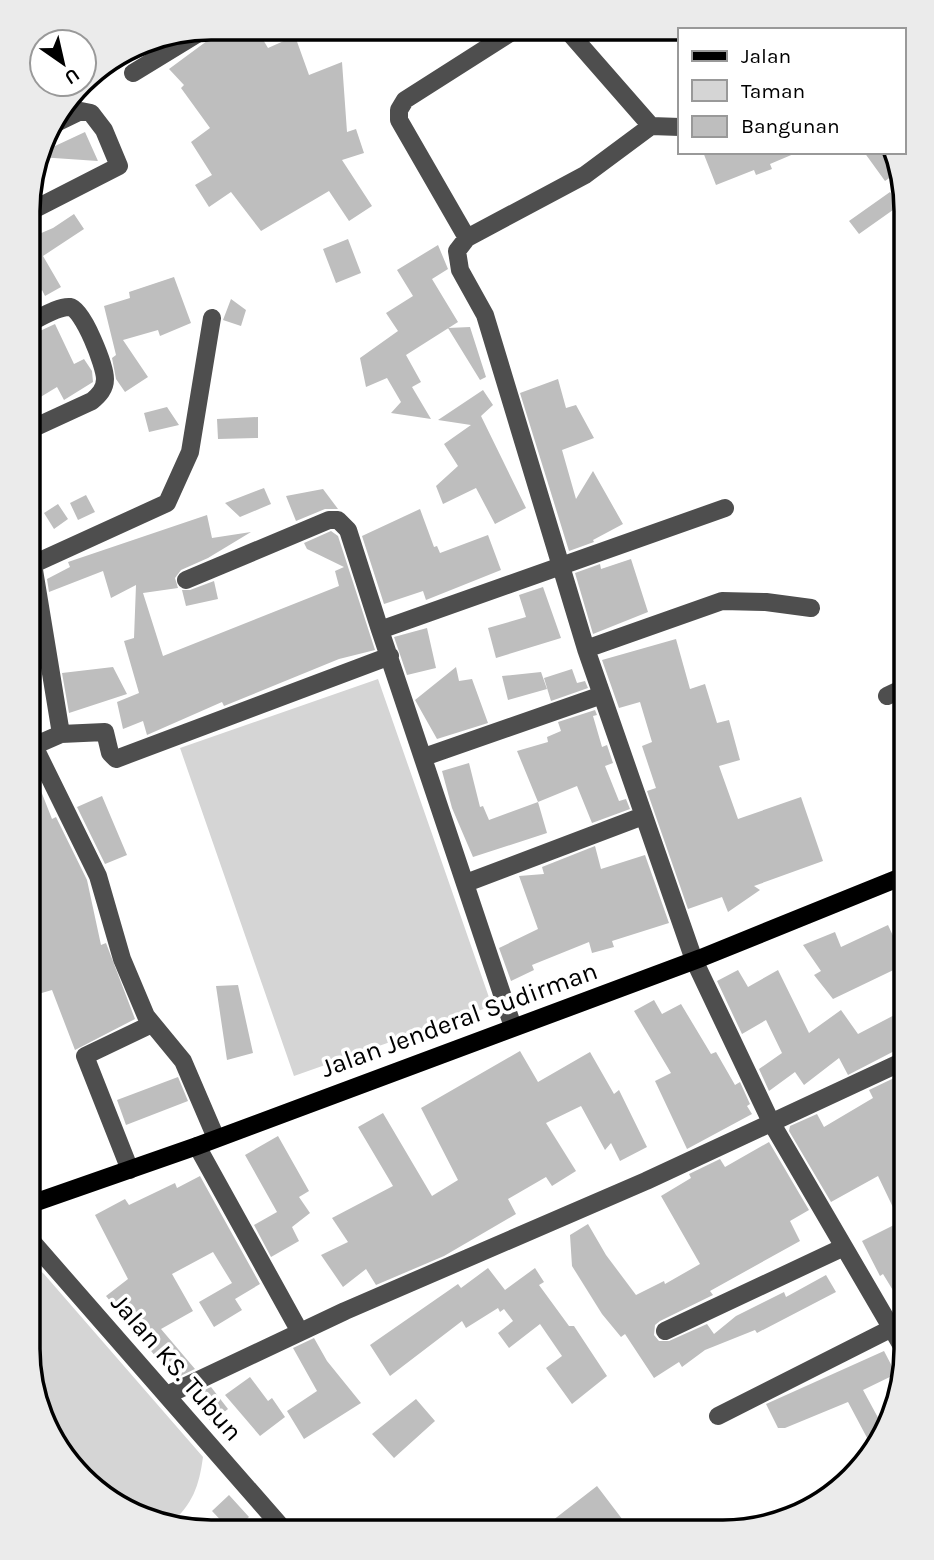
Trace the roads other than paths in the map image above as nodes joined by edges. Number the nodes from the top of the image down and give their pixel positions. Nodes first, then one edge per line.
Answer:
1 (499, 40) edge
2 (576, 40) edge
3 (181, 44) edge
4 (133, 73) dead end
5 (68, 117) edge
6 (651, 126) junction
7 (678, 127) edge
8 (40, 206) edge
9 (467, 238) junction
10 (40, 318) edge
11 (212, 318) dead end
12 (40, 425) edge
13 (725, 508) dead end
14 (40, 561) edge
15 (562, 567) junction
16 (186, 580) dead end
17 (811, 608) dead end
18 (40, 616) edge
19 (380, 630) junction
20 (586, 649) junction
21 (390, 656) junction
22 (894, 693) edge
23 (602, 695) junction
24 (887, 696) dead end
25 (61, 734) junction
26 (40, 743) edge
27 (424, 757) junction
28 (40, 764) edge
29 (643, 816) junction
30 (893, 880) edge
31 (466, 883) junction
32 (694, 960) junction
33 (152, 1024) junction
34 (513, 1027) junction
35 (893, 1066) edge
36 (771, 1122) junction
37 (216, 1138) junction
38 (197, 1146) junction
39 (130, 1170) junction
40 (40, 1201) edge
41 (844, 1247) junction
42 (40, 1251) edge
43 (893, 1317) edge
44 (893, 1327) edge
45 (665, 1331) dead end
46 (300, 1332) junction
47 (167, 1395) junction
48 (718, 1416) dead end
49 (275, 1520) edge

1 - 9 street
2 - 6 street
3 - 4 street
5 - 8 street
6 - 7 street
6 - 9 street
9 - 15 street
10 - 12 street
11 - 14 street
13 - 15 street
15 - 19 street
15 - 20 street
16 - 19 street
17 - 20 street
18 - 25 street
19 - 21 street
20 - 23 street
21 - 25 street
21 - 27 street
22 - 24 street
23 - 27 street
23 - 29 street
25 - 26 street
27 - 31 street
28 - 33 street
29 - 31 street
29 - 32 street
30 - 32 main road, Jalan Jenderal Sudirman
31 - 34 street
32 - 34 main road, Jalan Jenderal Sudirman
32 - 36 street
33 - 37 street
33 - 39 street
34 - 37 main road, Jalan Jenderal Sudirman
35 - 36 street
36 - 41 street
36 - 46 street
37 - 38 main road, Jalan Jenderal Sudirman
38 - 39 main road, Jalan Jenderal Sudirman
38 - 46 street
39 - 40 main road, Jalan Jenderal Sudirman
41 - 43 street
41 - 45 street
42 - 47 street, Jalan KS. Tubun
44 - 48 street
46 - 47 street
47 - 49 street, Jalan KS. Tubun

